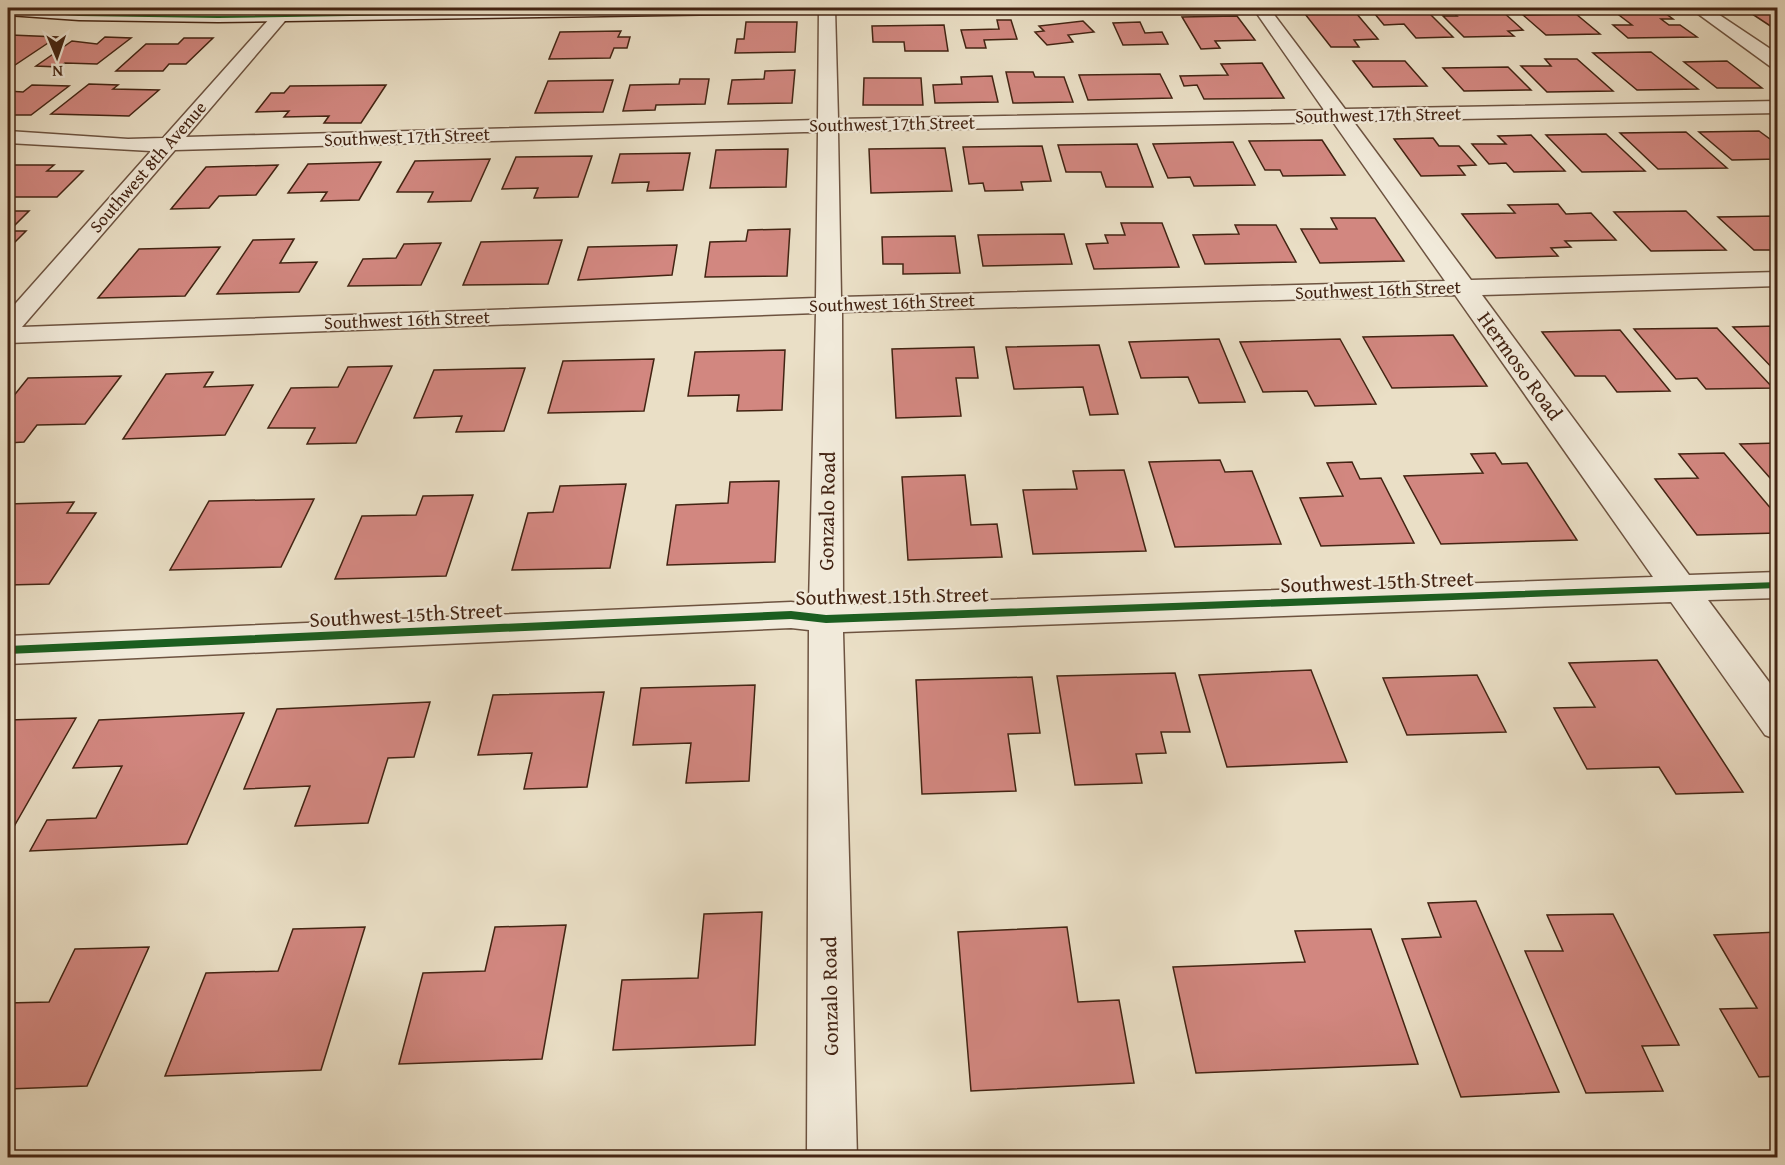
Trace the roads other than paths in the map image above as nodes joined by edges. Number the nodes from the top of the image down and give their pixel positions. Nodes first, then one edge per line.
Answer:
1 (800, 8) edge
2 (826, 8) edge
3 (1261, 8) edge
4 (1698, 8) edge
5 (8, 10) edge
6 (284, 12) edge
7 (1778, 63) edge
8 (1778, 107) edge
9 (1341, 116) junction
10 (827, 126) junction
11 (8, 137) edge
12 (169, 144) junction
13 (1778, 279) edge
14 (1464, 287) junction
15 (829, 305) junction
16 (8, 327) edge
17 (8, 335) edge
18 (1778, 585) edge
19 (1680, 589) junction
20 (826, 619) junction
21 (8, 650) edge
22 (1778, 724) edge
23 (832, 1158) edge

1 - 6 street
2 - 10 street, Gonzalo Road
3 - 9 street, Hermoso Road
4 - 7 street
5 - 6 street
6 - 12 street, Southwest 8th Avenue
8 - 9 street, Southwest 17th Street
9 - 10 street, Southwest 17th Street
9 - 14 street, Hermoso Road
10 - 12 street, Southwest 17th Street
10 - 15 street, Gonzalo Road
11 - 12 street, Southwest 17th Street
12 - 16 street, Southwest 8th Avenue
13 - 14 street, Southwest 16th Street
14 - 15 street, Southwest 16th Street
14 - 19 street, Hermoso Road
15 - 17 street, Southwest 16th Street
15 - 20 street, Gonzalo Road
18 - 19 street, Southwest 15th Street
19 - 20 street, Southwest 15th Street
19 - 22 street, Hermoso Road
20 - 21 street, Southwest 15th Street
20 - 23 street, Gonzalo Road

